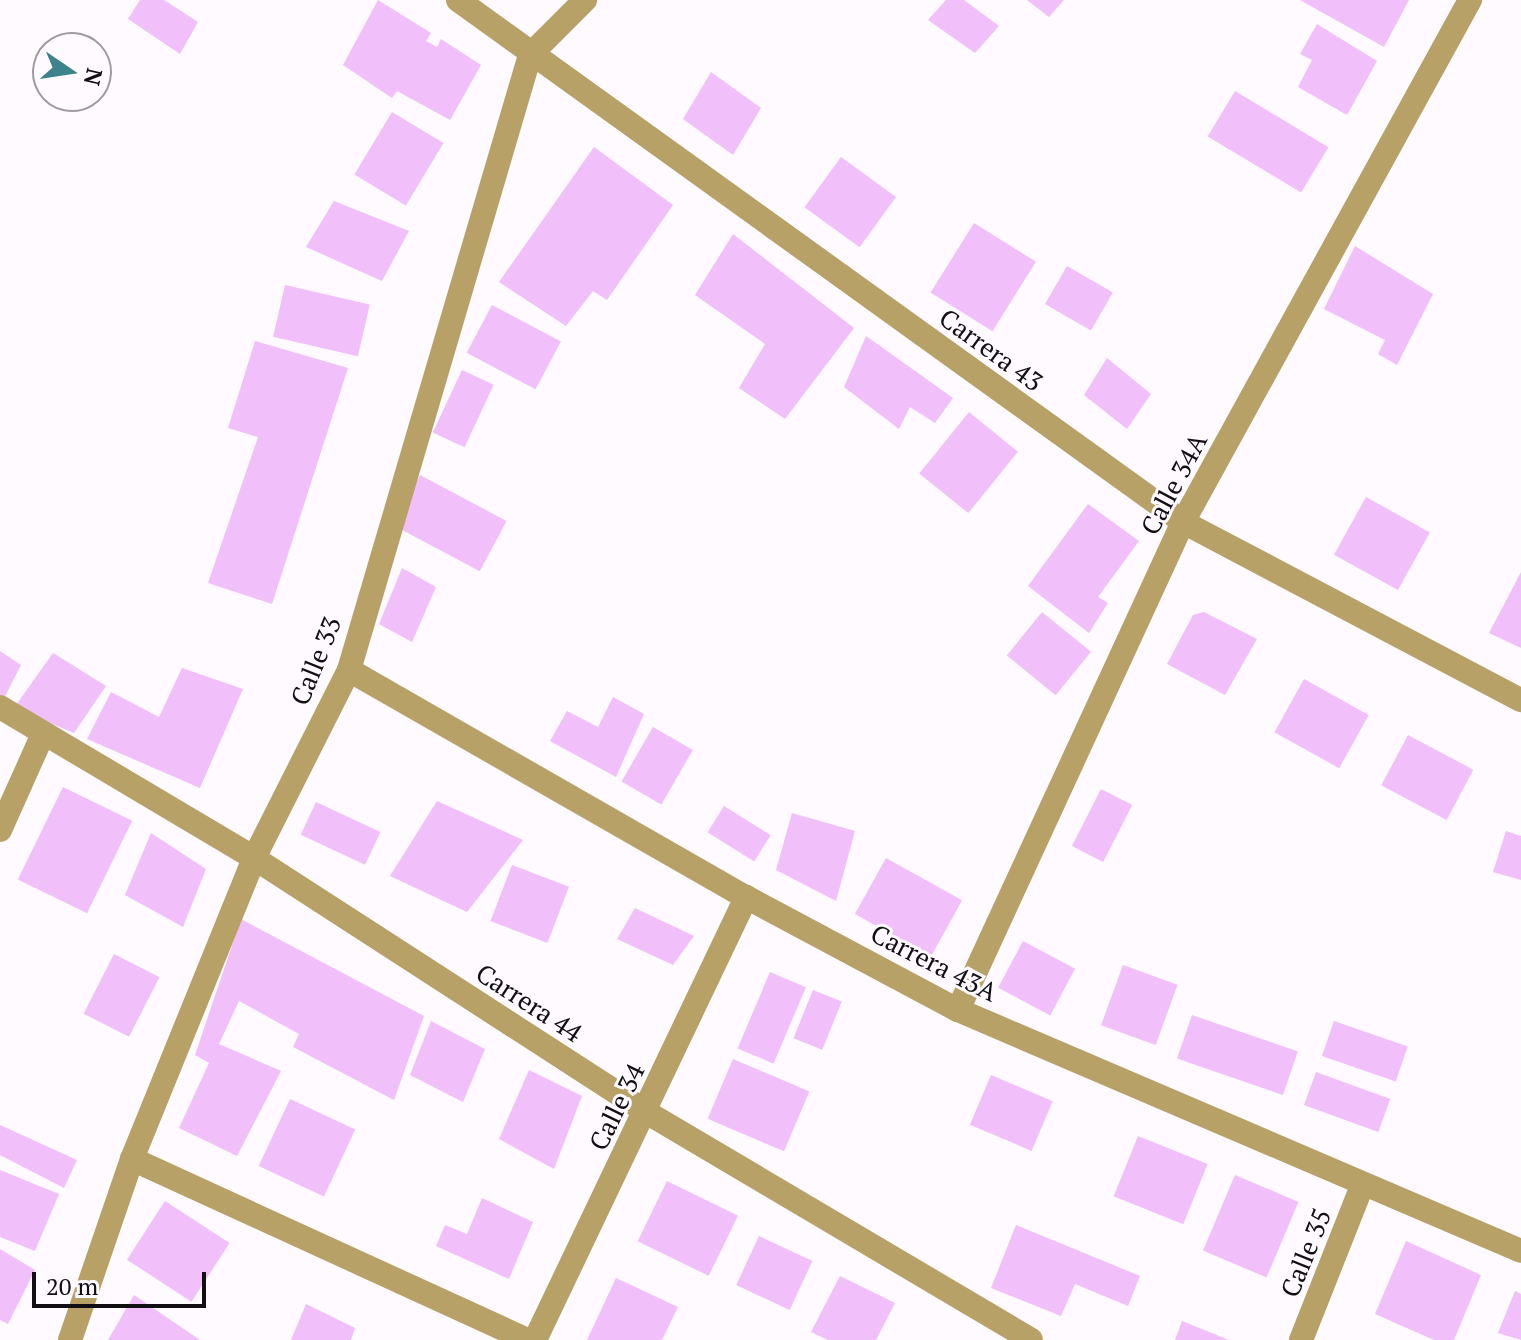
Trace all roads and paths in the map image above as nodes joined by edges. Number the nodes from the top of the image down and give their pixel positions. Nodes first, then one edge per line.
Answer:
1 (458, 0) edge
2 (585, 0) edge
3 (1470, 0) edge
4 (530, 55) junction
5 (1183, 522) junction
6 (349, 670) junction
7 (1521, 700) edge
8 (0, 707) edge
9 (42, 736) junction
10 (0, 830) edge
11 (254, 858) junction
12 (746, 897) junction
13 (958, 1010) junction
14 (646, 1112) junction
15 (132, 1159) junction
16 (1362, 1186) junction
17 (1521, 1251) edge
18 (70, 1340) edge
19 (527, 1340) edge
20 (535, 1340) edge
21 (1031, 1340) edge
22 (1301, 1340) edge

1 - 4 street, Carrera 43
2 - 4 street, Calle 33
3 - 5 street, Calle 34A
4 - 5 street, Carrera 43
4 - 6 street, Calle 33
5 - 7 street, Carrera 43
5 - 13 street, Calle 34A
6 - 11 street, Calle 33
6 - 12 street, Carrera 43A
8 - 9 street, Carrera 44
9 - 10 street
9 - 11 street, Carrera 44
11 - 14 street, Carrera 44
11 - 15 street, Calle 33
12 - 13 street, Carrera 43A
12 - 14 street, Calle 34
13 - 16 street, Carrera 43A
14 - 20 street, Calle 34
14 - 21 street, Carrera 44
15 - 18 street, Calle 33
15 - 19 street
16 - 17 street, Carrera 43A
16 - 22 street, Calle 35

